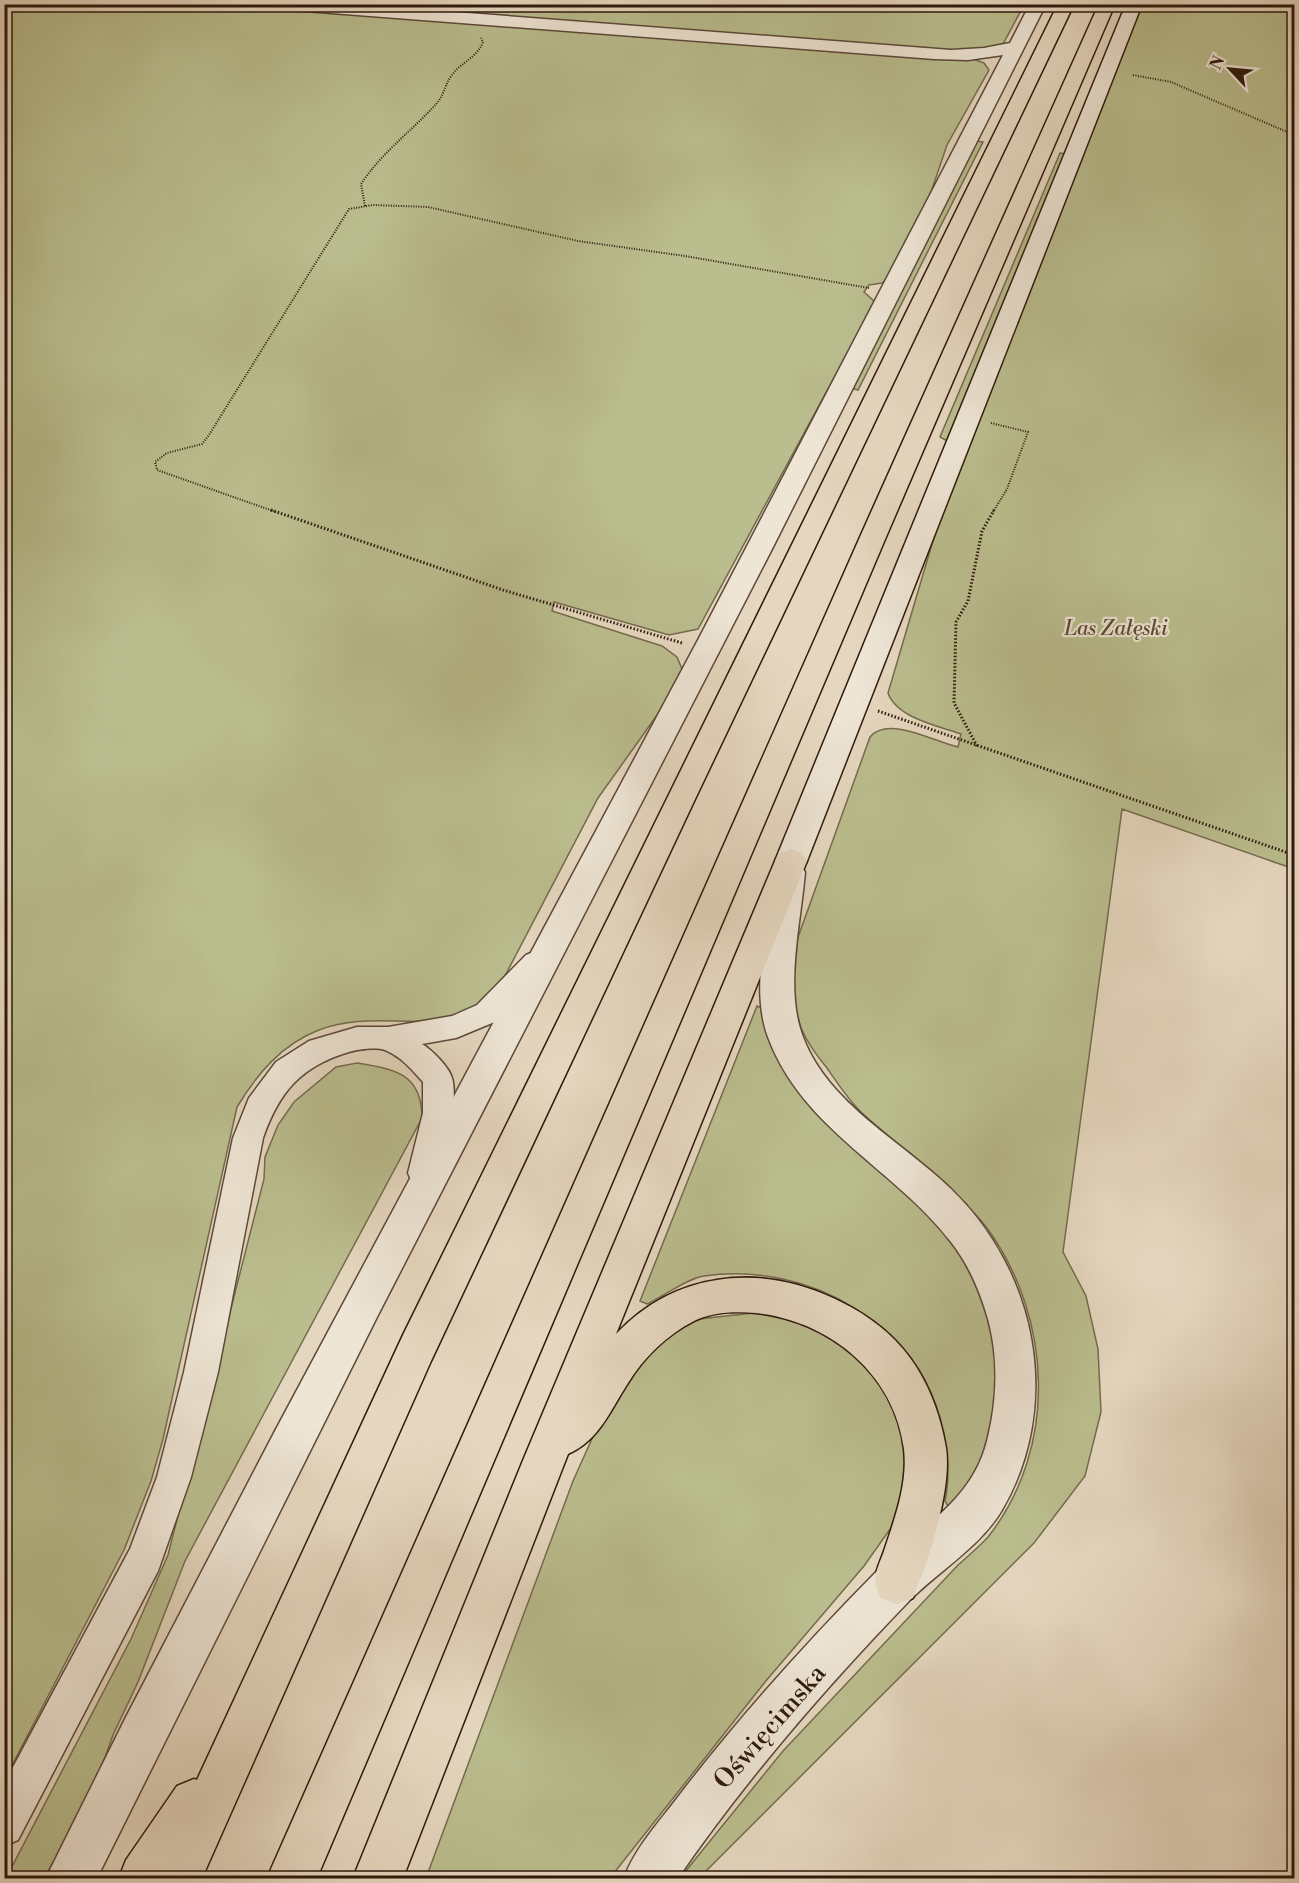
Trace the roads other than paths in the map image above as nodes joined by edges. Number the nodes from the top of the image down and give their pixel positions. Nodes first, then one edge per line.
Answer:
1 (279, 4) edge
2 (1038, 4) edge
3 (1066, 4) edge
4 (1107, 4) edge
5 (1134, 4) edge
6 (1017, 46) junction
7 (972, 55) junction
8 (1000, 78) junction
9 (790, 861) junction
10 (546, 953) junction
11 (388, 1038) junction
12 (418, 1196) junction
13 (545, 1458) junction
14 (897, 1582) junction
15 (252, 1714) junction
16 (4, 1826) edge
17 (71, 1878) edge
18 (144, 1878) edge
19 (177, 1878) edge
20 (292, 1878) edge
21 (378, 1878) edge
22 (649, 1878) edge

1 - 7 street
2 - 6 street
3 - 15 highway
4 - 20 highway
5 - 9 street, Oświęcimska
6 - 7 street
6 - 8 street
7 - 8 street
8 - 10 street
9 - 13 highway
9 - 14 street, Oświęcimska
10 - 11 street
10 - 12 street
11 - 12 street
11 - 16 street
12 - 17 street
13 - 14 highway
13 - 21 highway
14 - 22 street, Oświęcimska
15 - 18 highway
15 - 19 highway

